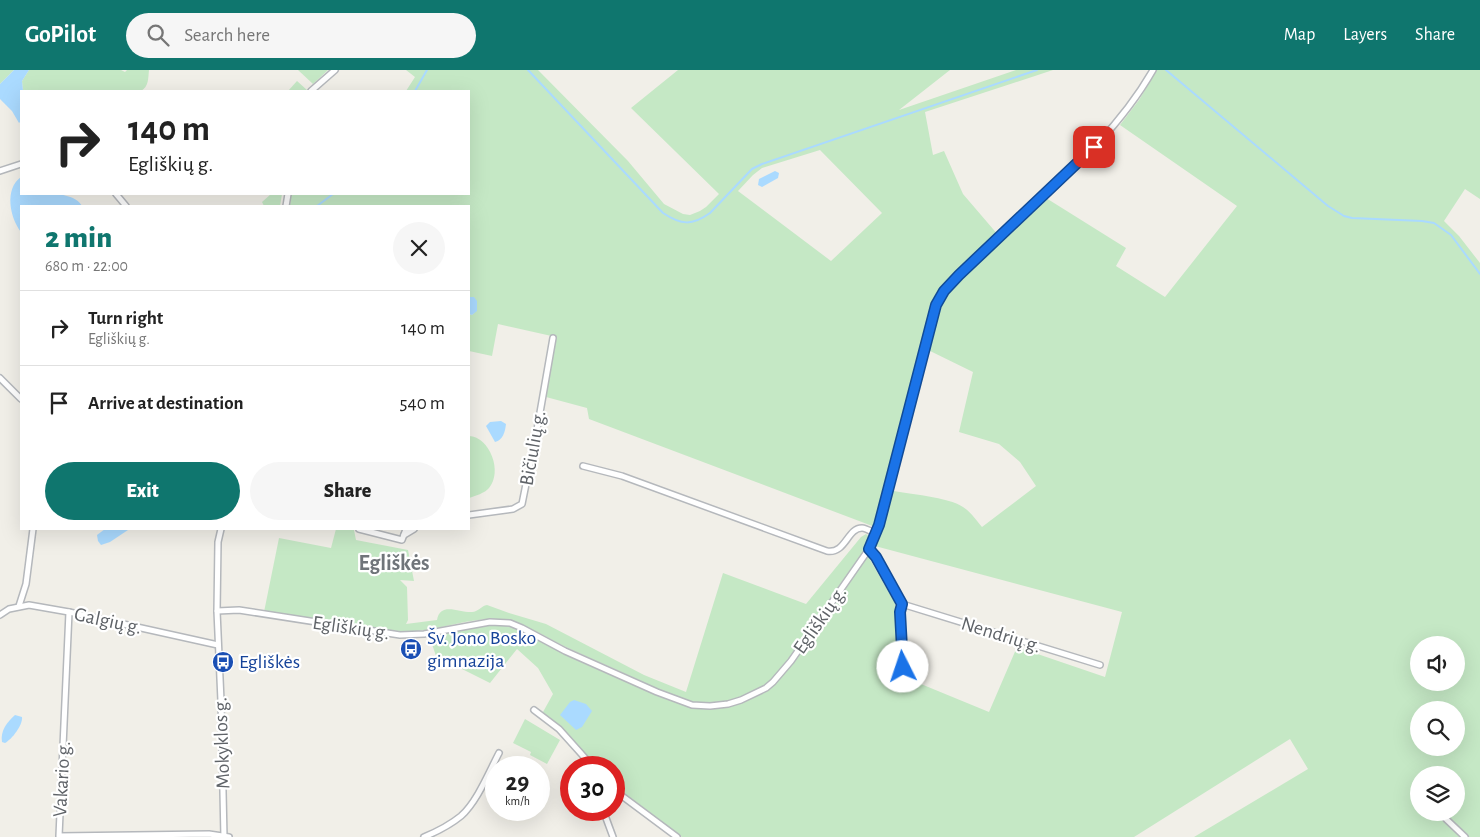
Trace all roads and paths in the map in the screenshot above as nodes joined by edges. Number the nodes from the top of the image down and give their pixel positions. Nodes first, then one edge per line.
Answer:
1 (335, 70) edge
2 (1153, 70) edge
3 (312, 90) edge
4 (20, 164) edge
5 (0, 171) edge
6 (117, 195) edge
7 (125, 205) edge
8 (553, 338) dead end
9 (0, 378) edge
10 (20, 398) edge
11 (583, 466) dead end
12 (470, 514) edge
13 (33, 530) edge
14 (221, 530) edge
15 (366, 530) edge
16 (876, 534) junction
17 (404, 535) edge
18 (869, 549) junction
19 (902, 604) junction
20 (19, 606) junction
21 (217, 611) junction
22 (69, 612) junction
23 (0, 615) edge
24 (218, 645) junction
25 (1100, 665) dead end
26 (903, 667) dead end
27 (534, 710) dead end
28 (499, 753) dead end
29 (583, 756) edge
30 (625, 798) edge
31 (606, 821) edge
32 (1448, 821) edge
33 (224, 837) edge
34 (229, 837) edge
35 (424, 837) edge
36 (613, 837) edge
37 (677, 837) edge
38 (1465, 837) edge

1 - 3 street
2 - 16 street, Egliškių g.
4 - 5 street
6 - 7 street
8 - 12 street, Bičiulių g.
9 - 10 street
11 - 16 street
13 - 20 street
14 - 21 street, Mokyklos g.
15 - 17 street
16 - 18 street, Egliškių g.
18 - 19 street
18 - 21 street, Egliškių g.
19 - 25 street, Nendrių g.
19 - 26 street
20 - 22 street, Galgių g.
20 - 23 street
21 - 24 street, Mokyklos g.
22 - 24 street, Galgių g.
22 - 33 street, Vakario g.
24 - 33 street, Mokyklos g.
27 - 29 street
28 - 35 street
30 - 37 street
31 - 36 street
32 - 38 street
33 - 34 street, Vakario g.

